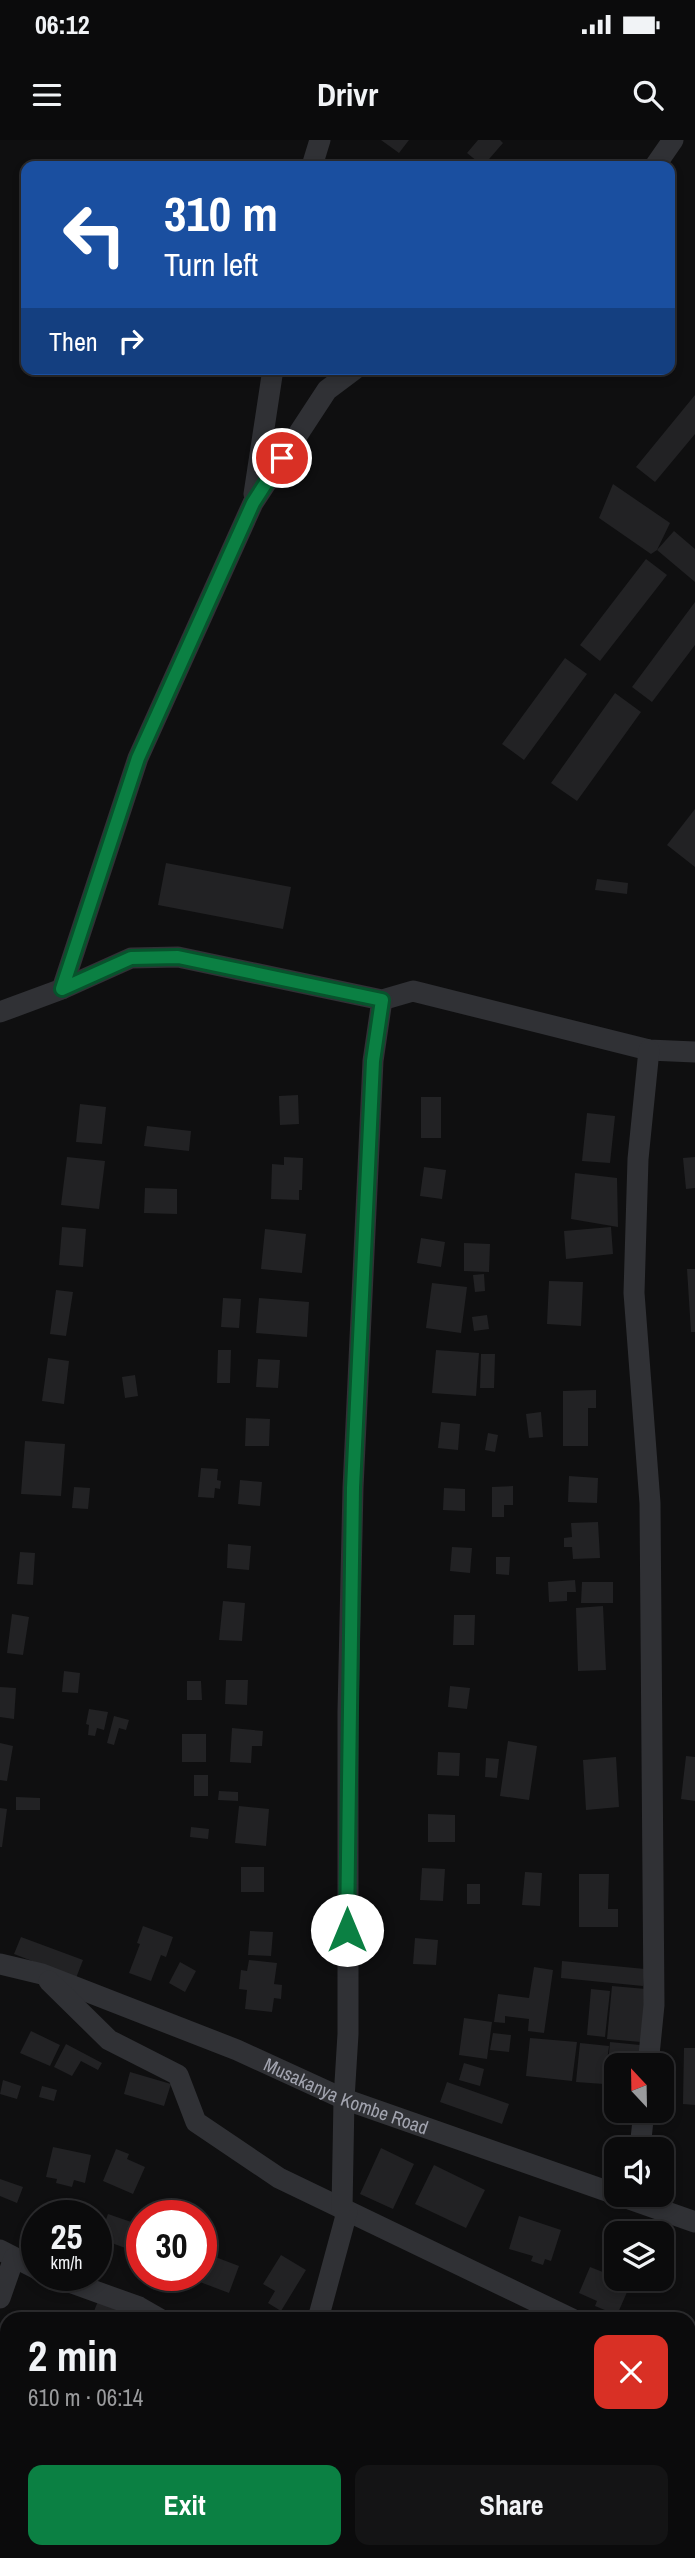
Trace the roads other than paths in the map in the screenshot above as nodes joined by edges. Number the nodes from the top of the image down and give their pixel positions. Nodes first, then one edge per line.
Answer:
1 (320, 140) edge
2 (673, 140) edge
3 (314, 161) edge
4 (658, 161) edge
5 (272, 375) edge
6 (347, 375) edge
7 (253, 503) junction
8 (62, 989) junction
9 (382, 1000) junction
10 (0, 1012) edge
11 (649, 1050) junction
12 (695, 1052) edge
13 (0, 1964) edge
14 (42, 1974) junction
15 (649, 2053) edge
16 (344, 2099) junction
17 (604, 2187) edge
18 (658, 2207) edge
19 (347, 2212) junction
20 (695, 2222) edge
21 (7, 2254) edge
22 (94, 2291) edge
23 (0, 2298) edge
24 (148, 2312) edge
25 (320, 2312) edge
26 (557, 2312) edge

1 - 3 street
2 - 4 street
5 - 7 street
6 - 7 street
7 - 8 street
8 - 9 street
8 - 10 street
9 - 11 street
9 - 16 street
11 - 12 street
11 - 15 street
13 - 14 street, Musakanya Kombe Road
14 - 16 street, Musakanya Kombe Road
14 - 19 street
16 - 17 street, Musakanya Kombe Road
16 - 19 street
18 - 20 street, Musakanya Kombe Road
19 - 25 street
19 - 26 street
21 - 23 street
22 - 24 street

